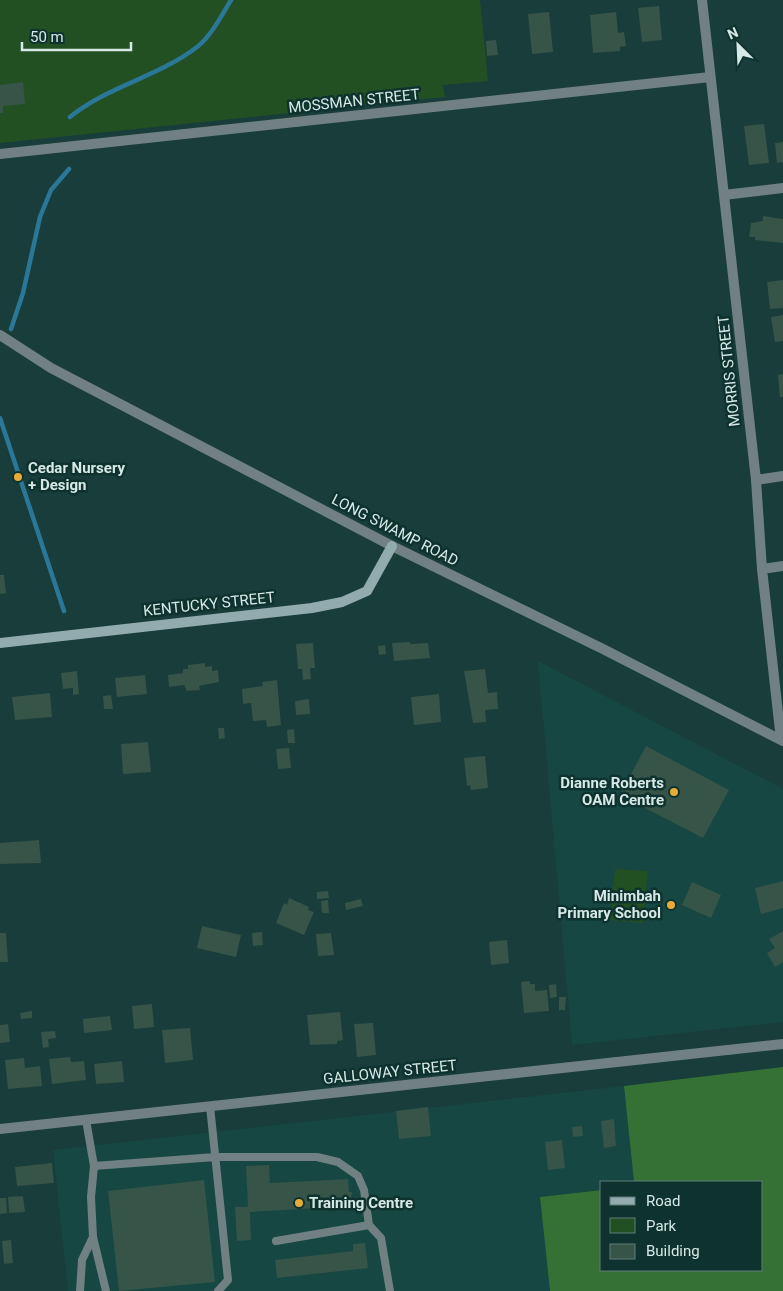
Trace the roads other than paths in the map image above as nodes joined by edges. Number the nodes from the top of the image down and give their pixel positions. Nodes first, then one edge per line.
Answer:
1 (702, 0) edge
2 (710, 77) junction
3 (0, 154) edge
4 (783, 188) edge
5 (724, 195) junction
6 (0, 335) edge
7 (783, 476) edge
8 (756, 480) junction
9 (392, 546) junction
10 (783, 566) edge
11 (762, 569) junction
12 (0, 643) edge
13 (782, 740) edge
14 (783, 1044) edge
15 (210, 1106) junction
16 (86, 1120) junction
17 (0, 1129) edge
18 (215, 1157) junction
19 (94, 1166) junction
20 (369, 1225) junction
21 (93, 1237) junction
22 (276, 1241) dead end
23 (80, 1291) edge
24 (106, 1291) edge
25 (218, 1291) edge
26 (390, 1291) edge

1 - 2 street, MORRIS STREET
2 - 3 street, MOSSMAN STREET
2 - 5 street, MORRIS STREET
4 - 5 street
5 - 8 street, MORRIS STREET
6 - 9 street, LONG SWAMP ROAD
7 - 8 street
8 - 11 street, MORRIS STREET
9 - 12 street, KENTUCKY STREET
9 - 13 street, LONG SWAMP ROAD
10 - 11 street
11 - 13 street, MORRIS STREET
14 - 15 street, GALLOWAY STREET
15 - 16 street, GALLOWAY STREET
15 - 18 lane
16 - 17 street, GALLOWAY STREET
16 - 19 lane
18 - 19 lane
18 - 20 lane
18 - 25 lane
19 - 21 lane
20 - 22 lane
20 - 26 lane
21 - 23 lane
21 - 24 lane

